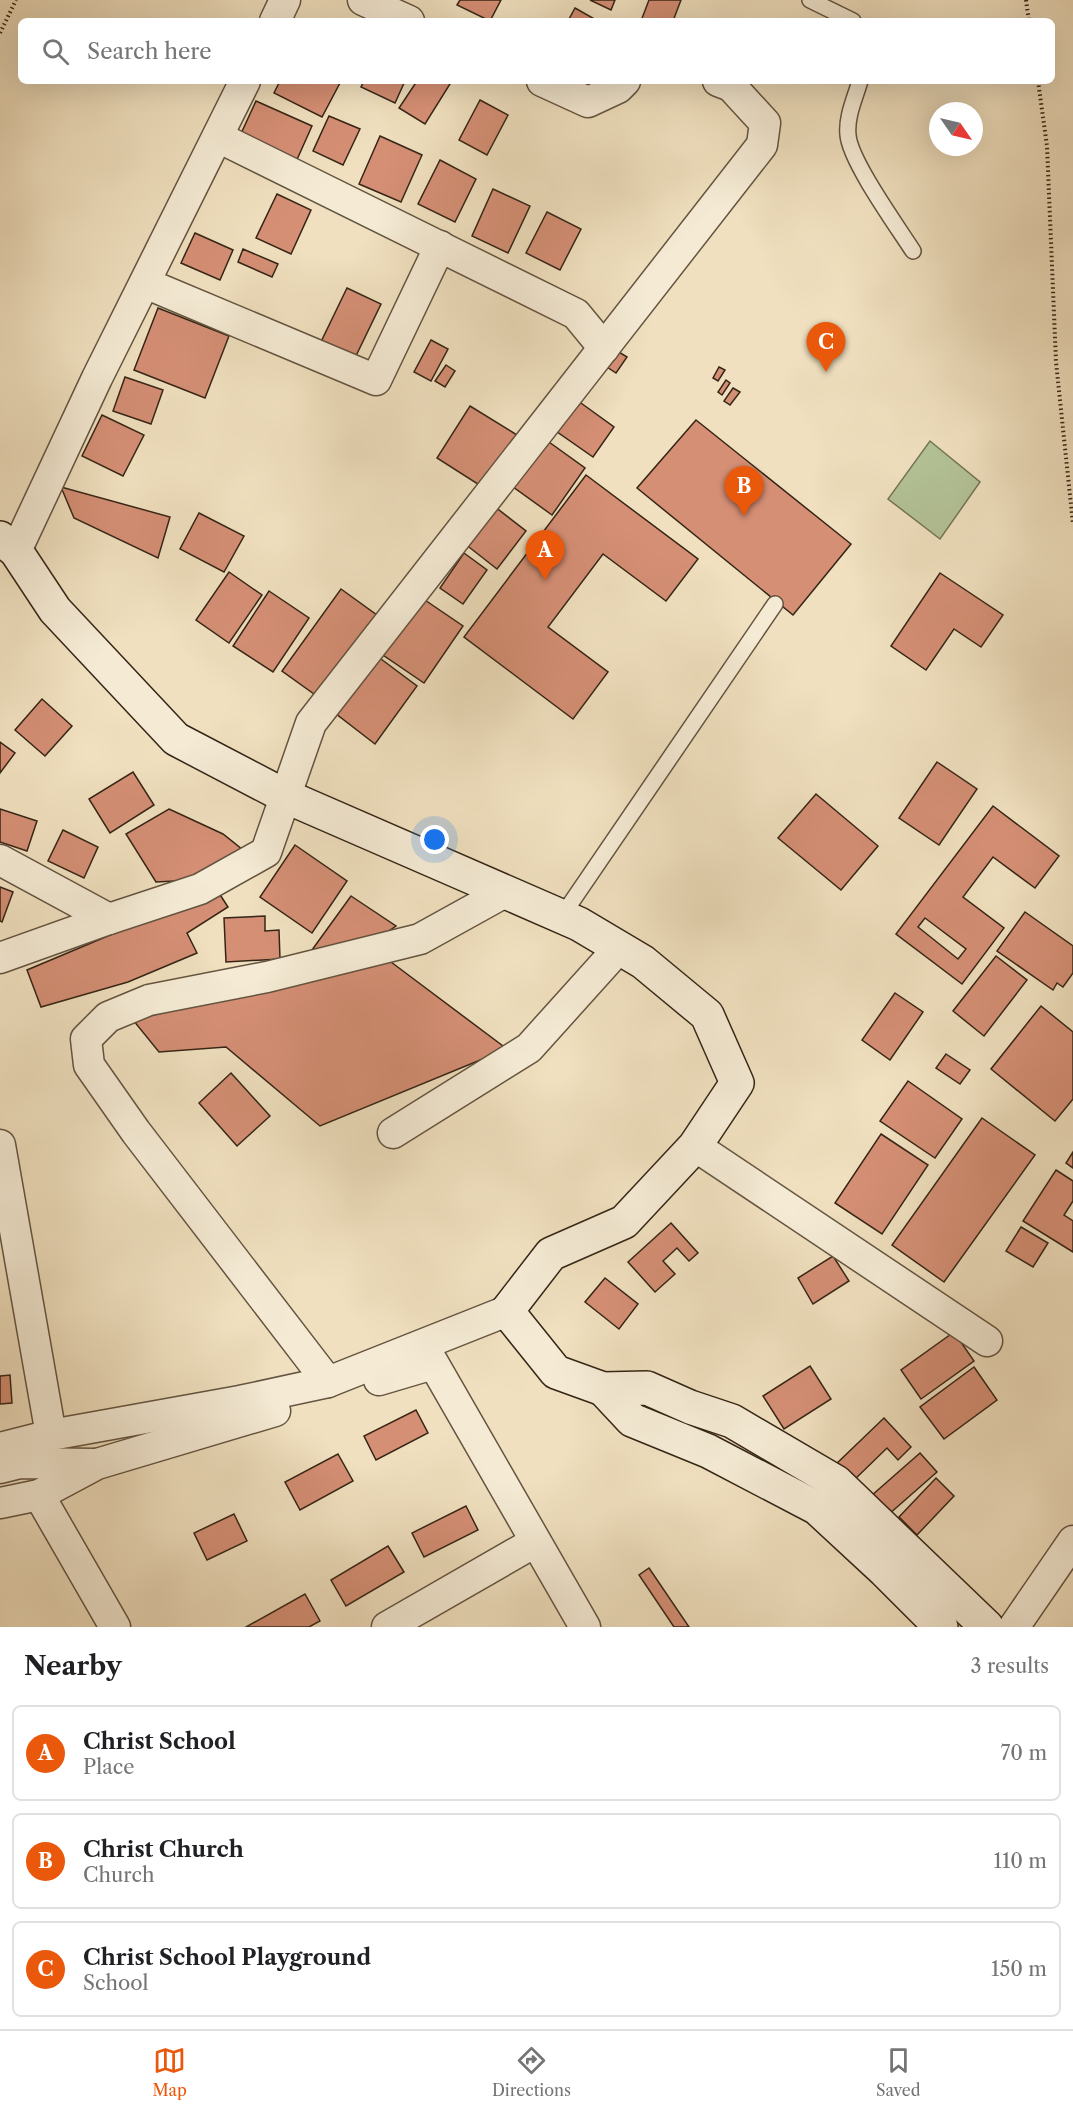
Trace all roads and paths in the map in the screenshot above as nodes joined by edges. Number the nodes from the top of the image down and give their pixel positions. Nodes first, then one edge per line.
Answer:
1 (16, 0) edge
2 (285, 0) edge
3 (363, 0) edge
4 (810, 0) edge
5 (1026, 0) edge
6 (276, 18) edge
7 (402, 18) edge
8 (847, 18) edge
9 (1029, 18) edge
10 (0, 33) edge
11 (244, 84) edge
12 (549, 84) edge
13 (622, 84) edge
14 (726, 84) edge
15 (859, 84) edge
16 (1038, 84) edge
17 (218, 137) junction
18 (440, 246) junction
19 (913, 251) dead end
20 (145, 283) junction
21 (604, 348) junction
22 (1073, 524) edge
23 (8, 544) edge
24 (775, 604) dead end
25 (285, 796) junction
26 (0, 860) edge
27 (505, 892) junction
28 (562, 916) junction
29 (109, 919) junction
30 (619, 948) junction
31 (0, 958) edge
32 (393, 1133) dead end
33 (0, 1145) edge
34 (695, 1146) junction
35 (507, 1311) junction
36 (987, 1341) dead end
37 (428, 1354) junction
38 (328, 1382) junction
39 (603, 1389) junction
40 (51, 1435) junction
41 (0, 1448) edge
42 (97, 1464) junction
43 (0, 1468) edge
44 (39, 1495) junction
45 (0, 1503) edge
46 (1073, 1541) edge
47 (535, 1542) junction
48 (115, 1627) edge
49 (387, 1627) edge
50 (585, 1627) edge
51 (941, 1627) edge
52 (987, 1627) edge
53 (1014, 1627) edge

1 - 10 path
2 - 6 street
3 - 7 street
4 - 8 lane
5 - 9 path
11 - 17 street
12 - 13 street
14 - 21 street
15 - 19 lane
16 - 22 path
17 - 18 street
17 - 20 street
18 - 20 street
18 - 21 street
20 - 23 street
21 - 25 street
23 - 25 main road
24 - 28 lane
25 - 27 main road
25 - 29 street
26 - 29 street
27 - 28 main road
27 - 38 street
28 - 30 main road
29 - 31 street
30 - 32 street
30 - 34 main road
33 - 40 street
34 - 35 main road
34 - 36 street
35 - 37 street
35 - 39 main road
37 - 38 street
37 - 42 street
37 - 47 street
38 - 40 street
39 - 51 main road
39 - 52 main road
40 - 41 street
42 - 43 street
42 - 44 street
44 - 45 street
44 - 48 street
46 - 53 street
47 - 49 street
47 - 50 street

